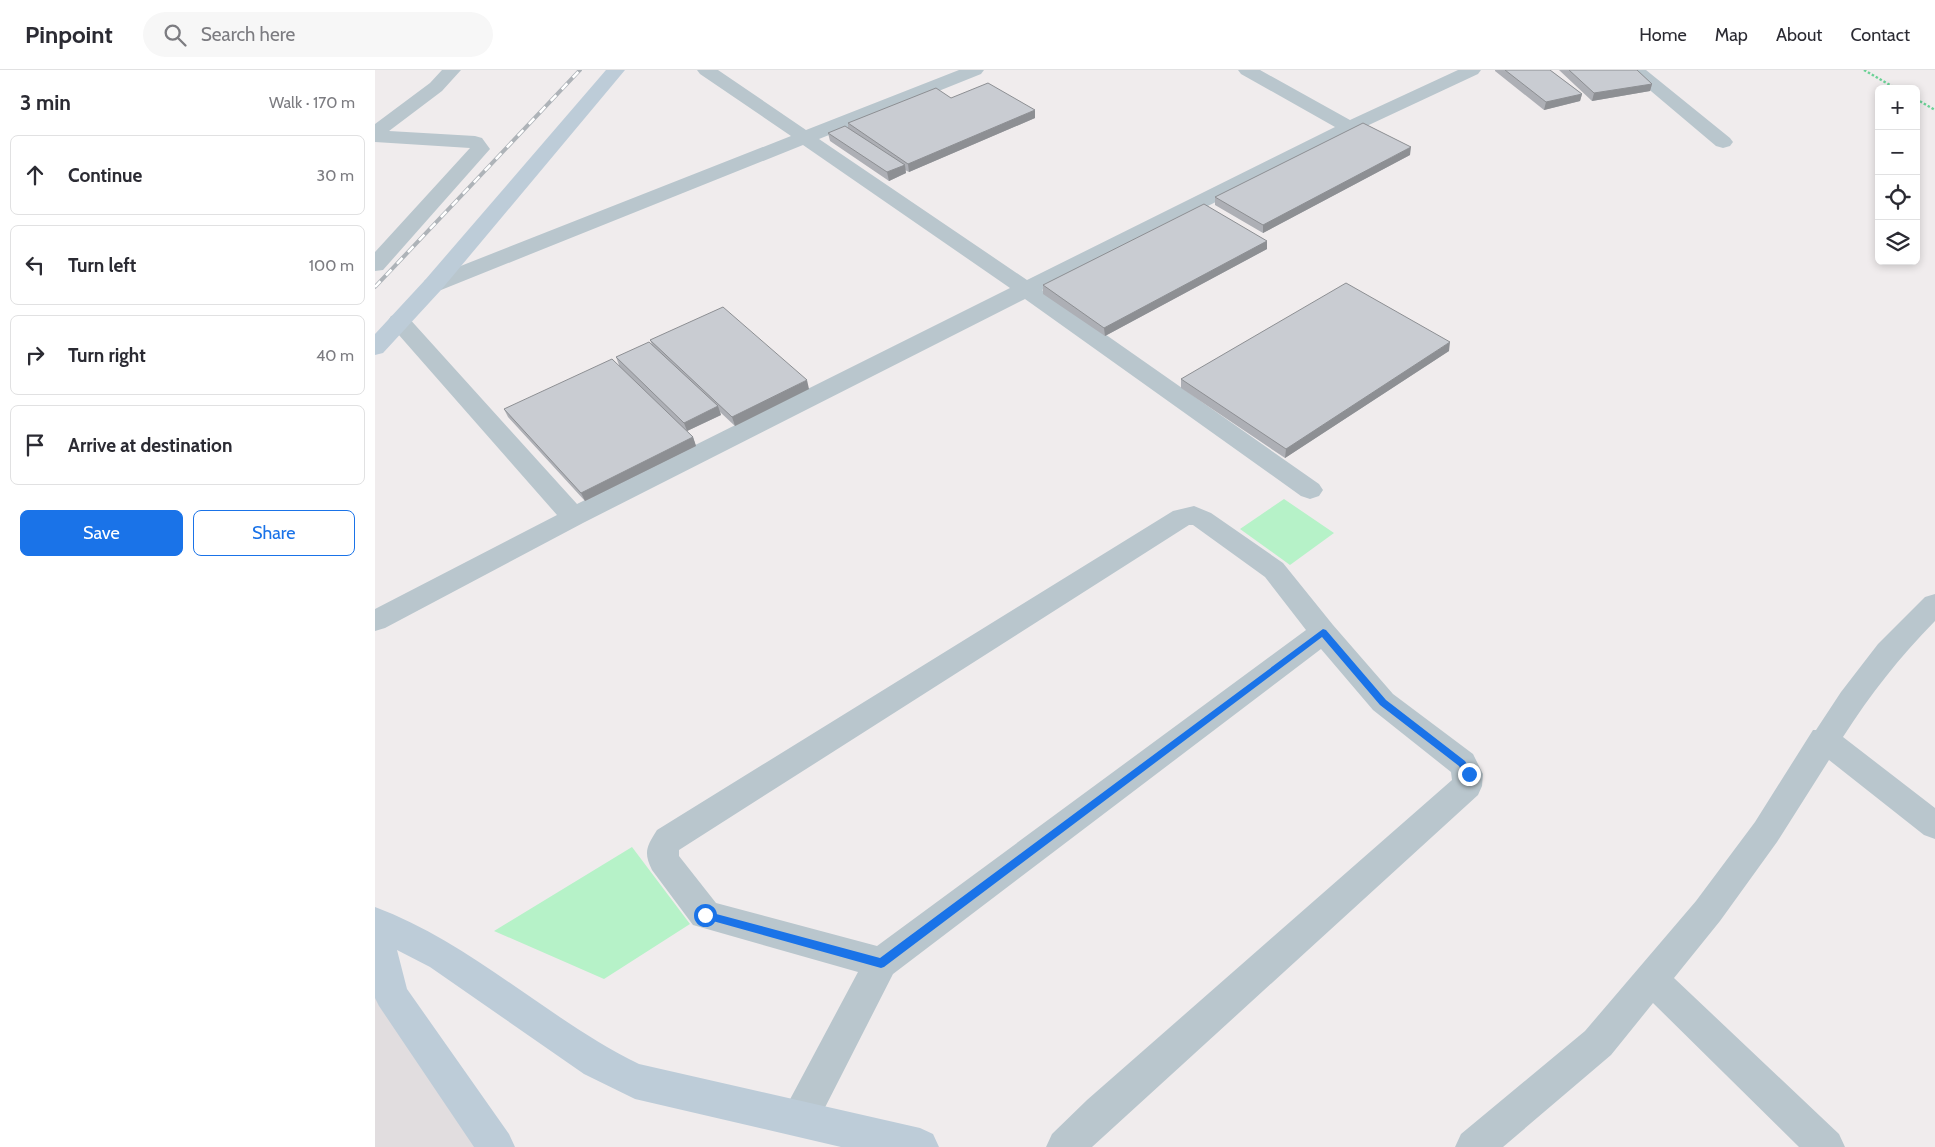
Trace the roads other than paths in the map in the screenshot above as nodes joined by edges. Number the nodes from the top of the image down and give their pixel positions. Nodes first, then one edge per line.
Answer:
1 (452, 70) edge
2 (616, 70) edge
3 (705, 70) edge
4 (975, 70) edge
5 (1247, 70) edge
6 (1472, 70) edge
7 (1635, 70) edge
8 (1349, 127) junction
9 (375, 134) edge
10 (805, 137) junction
11 (1723, 142) dead end
12 (375, 265) edge
13 (433, 286) junction
14 (1027, 290) junction
15 (399, 321) junction
16 (375, 348) edge
17 (1310, 490) dead end
18 (574, 517) junction
19 (1935, 604) edge
20 (375, 621) edge
21 (1323, 632) junction
22 (1824, 739) junction
23 (1935, 826) edge
24 (375, 922) edge
25 (375, 927) edge
26 (881, 963) junction
27 (1652, 979) junction
28 (799, 1118) junction
29 (496, 1147) edge
30 (920, 1147) edge
31 (1065, 1147) edge
32 (1474, 1147) edge
33 (1826, 1147) edge

1 - 9 street
2 - 13 street
3 - 10 street
4 - 10 street
5 - 8 street
6 - 8 street
7 - 11 street
8 - 14 street
9 - 12 street
10 - 13 street
10 - 14 street
13 - 15 street
14 - 17 street
14 - 18 street
15 - 16 street
15 - 18 street
18 - 20 street
19 - 22 street
21 - 26 street
21 - 26 street
21 - 31 street
22 - 23 street
22 - 27 street
24 - 28 street
25 - 29 street
26 - 28 street
27 - 32 street
27 - 33 street
28 - 30 street

